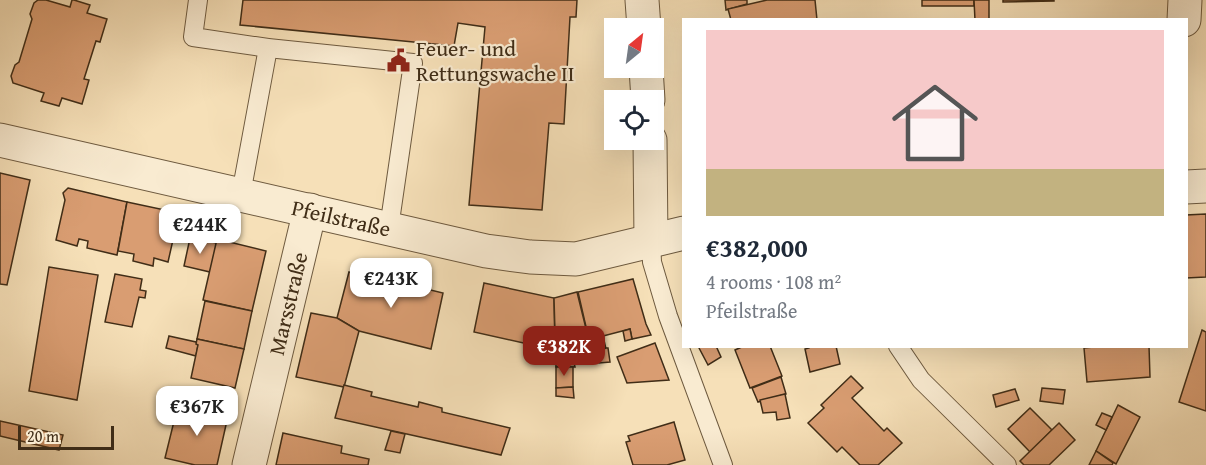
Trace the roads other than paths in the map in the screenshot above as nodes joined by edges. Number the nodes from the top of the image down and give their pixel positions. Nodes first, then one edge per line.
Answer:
1 (198, 0) edge
2 (642, 0) edge
3 (1185, 0) edge
4 (643, 18) edge
5 (1184, 18) edge
6 (268, 48) junction
7 (0, 140) edge
8 (650, 150) edge
9 (1206, 186) edge
10 (1188, 187) edge
11 (241, 194) junction
12 (310, 210) junction
13 (389, 228) junction
14 (682, 233) edge
15 (651, 241) junction
16 (899, 348) edge
17 (249, 465) edge
18 (723, 465) edge
19 (1006, 465) edge

1 - 6 lane
2 - 4 street
3 - 5 street
6 - 11 lane
6 - 13 lane
7 - 11 street, Pfeilstraße
8 - 15 street
9 - 10 street
11 - 12 street, Pfeilstraße
12 - 13 street, Pfeilstraße
12 - 17 street, Marsstraße
13 - 15 street, Pfeilstraße
14 - 15 street, Pfeilstraße
15 - 18 lane
16 - 19 lane

